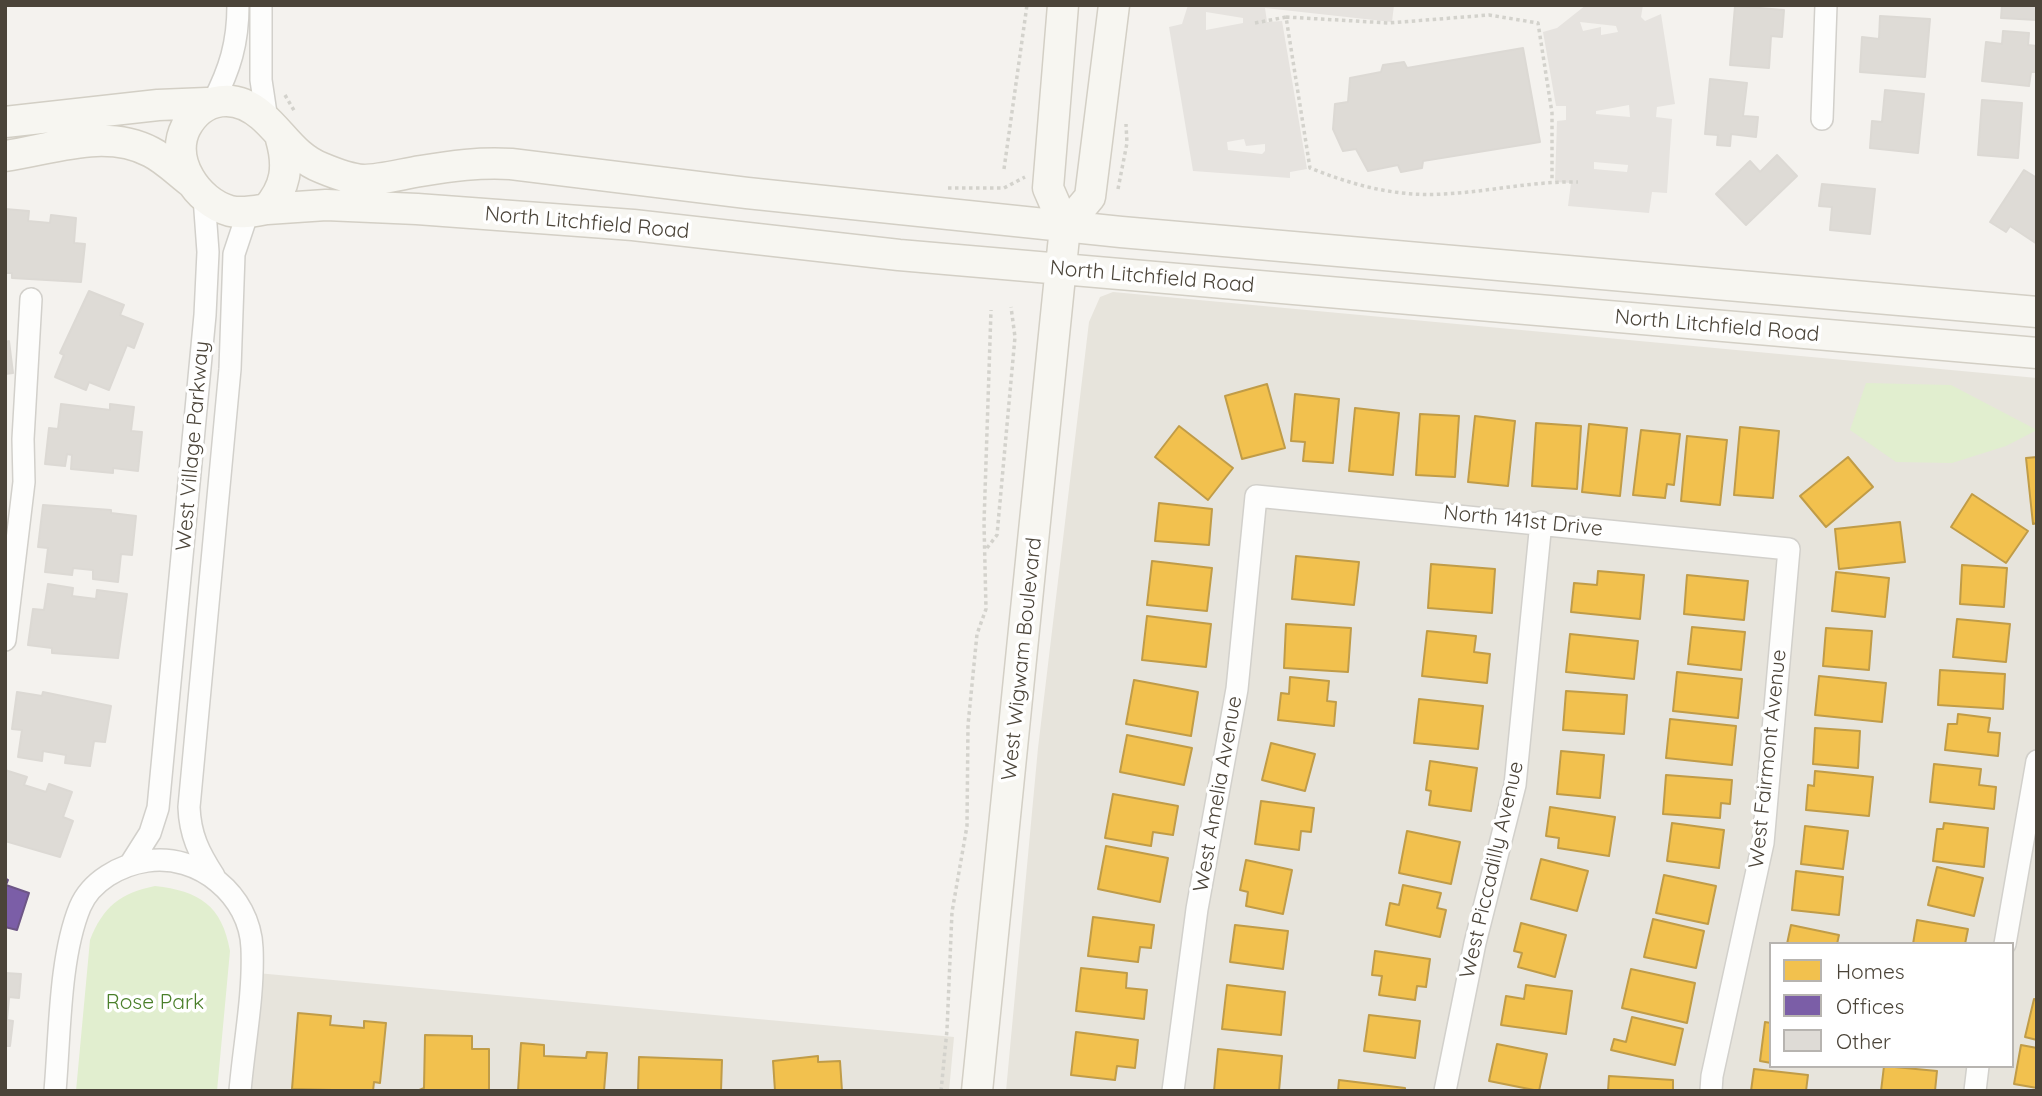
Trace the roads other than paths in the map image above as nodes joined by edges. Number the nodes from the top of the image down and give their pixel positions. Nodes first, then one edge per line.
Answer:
1 (237, 5) edge
2 (261, 5) edge
3 (1063, 5) edge
4 (1115, 5) edge
5 (1826, 5) edge
6 (210, 103) junction
7 (1822, 119) dead end
8 (5, 122) edge
9 (283, 126) junction
10 (5, 156) edge
11 (197, 189) junction
12 (258, 211) junction
13 (1065, 227) junction
14 (1062, 270) junction
15 (31, 299) dead end
16 (2037, 312) edge
17 (2037, 353) edge
18 (14, 438) edge
19 (1256, 496) joint
20 (1541, 522) junction
21 (1789, 549) joint
22 (5, 640) edge
23 (169, 695) junction
24 (200, 698) junction
25 (2037, 761) edge
26 (131, 863) junction
27 (214, 876) junction
28 (2005, 942) edge
29 (1978, 1068) edge
30 (55, 1091) edge
31 (240, 1091) edge
32 (977, 1091) edge
33 (1173, 1091) edge
34 (1445, 1091) edge
35 (1711, 1091) edge
36 (1975, 1091) edge

1 - 6 street
2 - 9 street
3 - 13 main road, West Wigwam Boulevard
4 - 13 main road
5 - 7 street
6 - 8 main road
6 - 9 main road
6 - 11 main road
9 - 12 main road
9 - 13 main road, North Litchfield Road
10 - 11 main road
11 - 12 main road
11 - 23 street, West Village Parkway
12 - 14 main road, North Litchfield Road
12 - 24 street, West Village Parkway
13 - 14 main road, West Wigwam Boulevard
13 - 16 main road, North Litchfield Road
14 - 17 main road, North Litchfield Road
14 - 32 main road, West Wigwam Boulevard
15 - 18 street
18 - 22 street
19 - 20 street, North 141st Drive
19 - 33 street, West Amelia Avenue
20 - 21 street, North 141st Drive
20 - 34 street, West Piccadilly Avenue
21 - 35 street, West Fairmont Avenue
23 - 24 street
23 - 26 street, West Village Parkway
24 - 27 street, West Village Parkway
25 - 28 street
26 - 27 street, West Village Parkway
26 - 30 street, West Village Parkway
27 - 31 street, West Village Parkway
29 - 36 street

